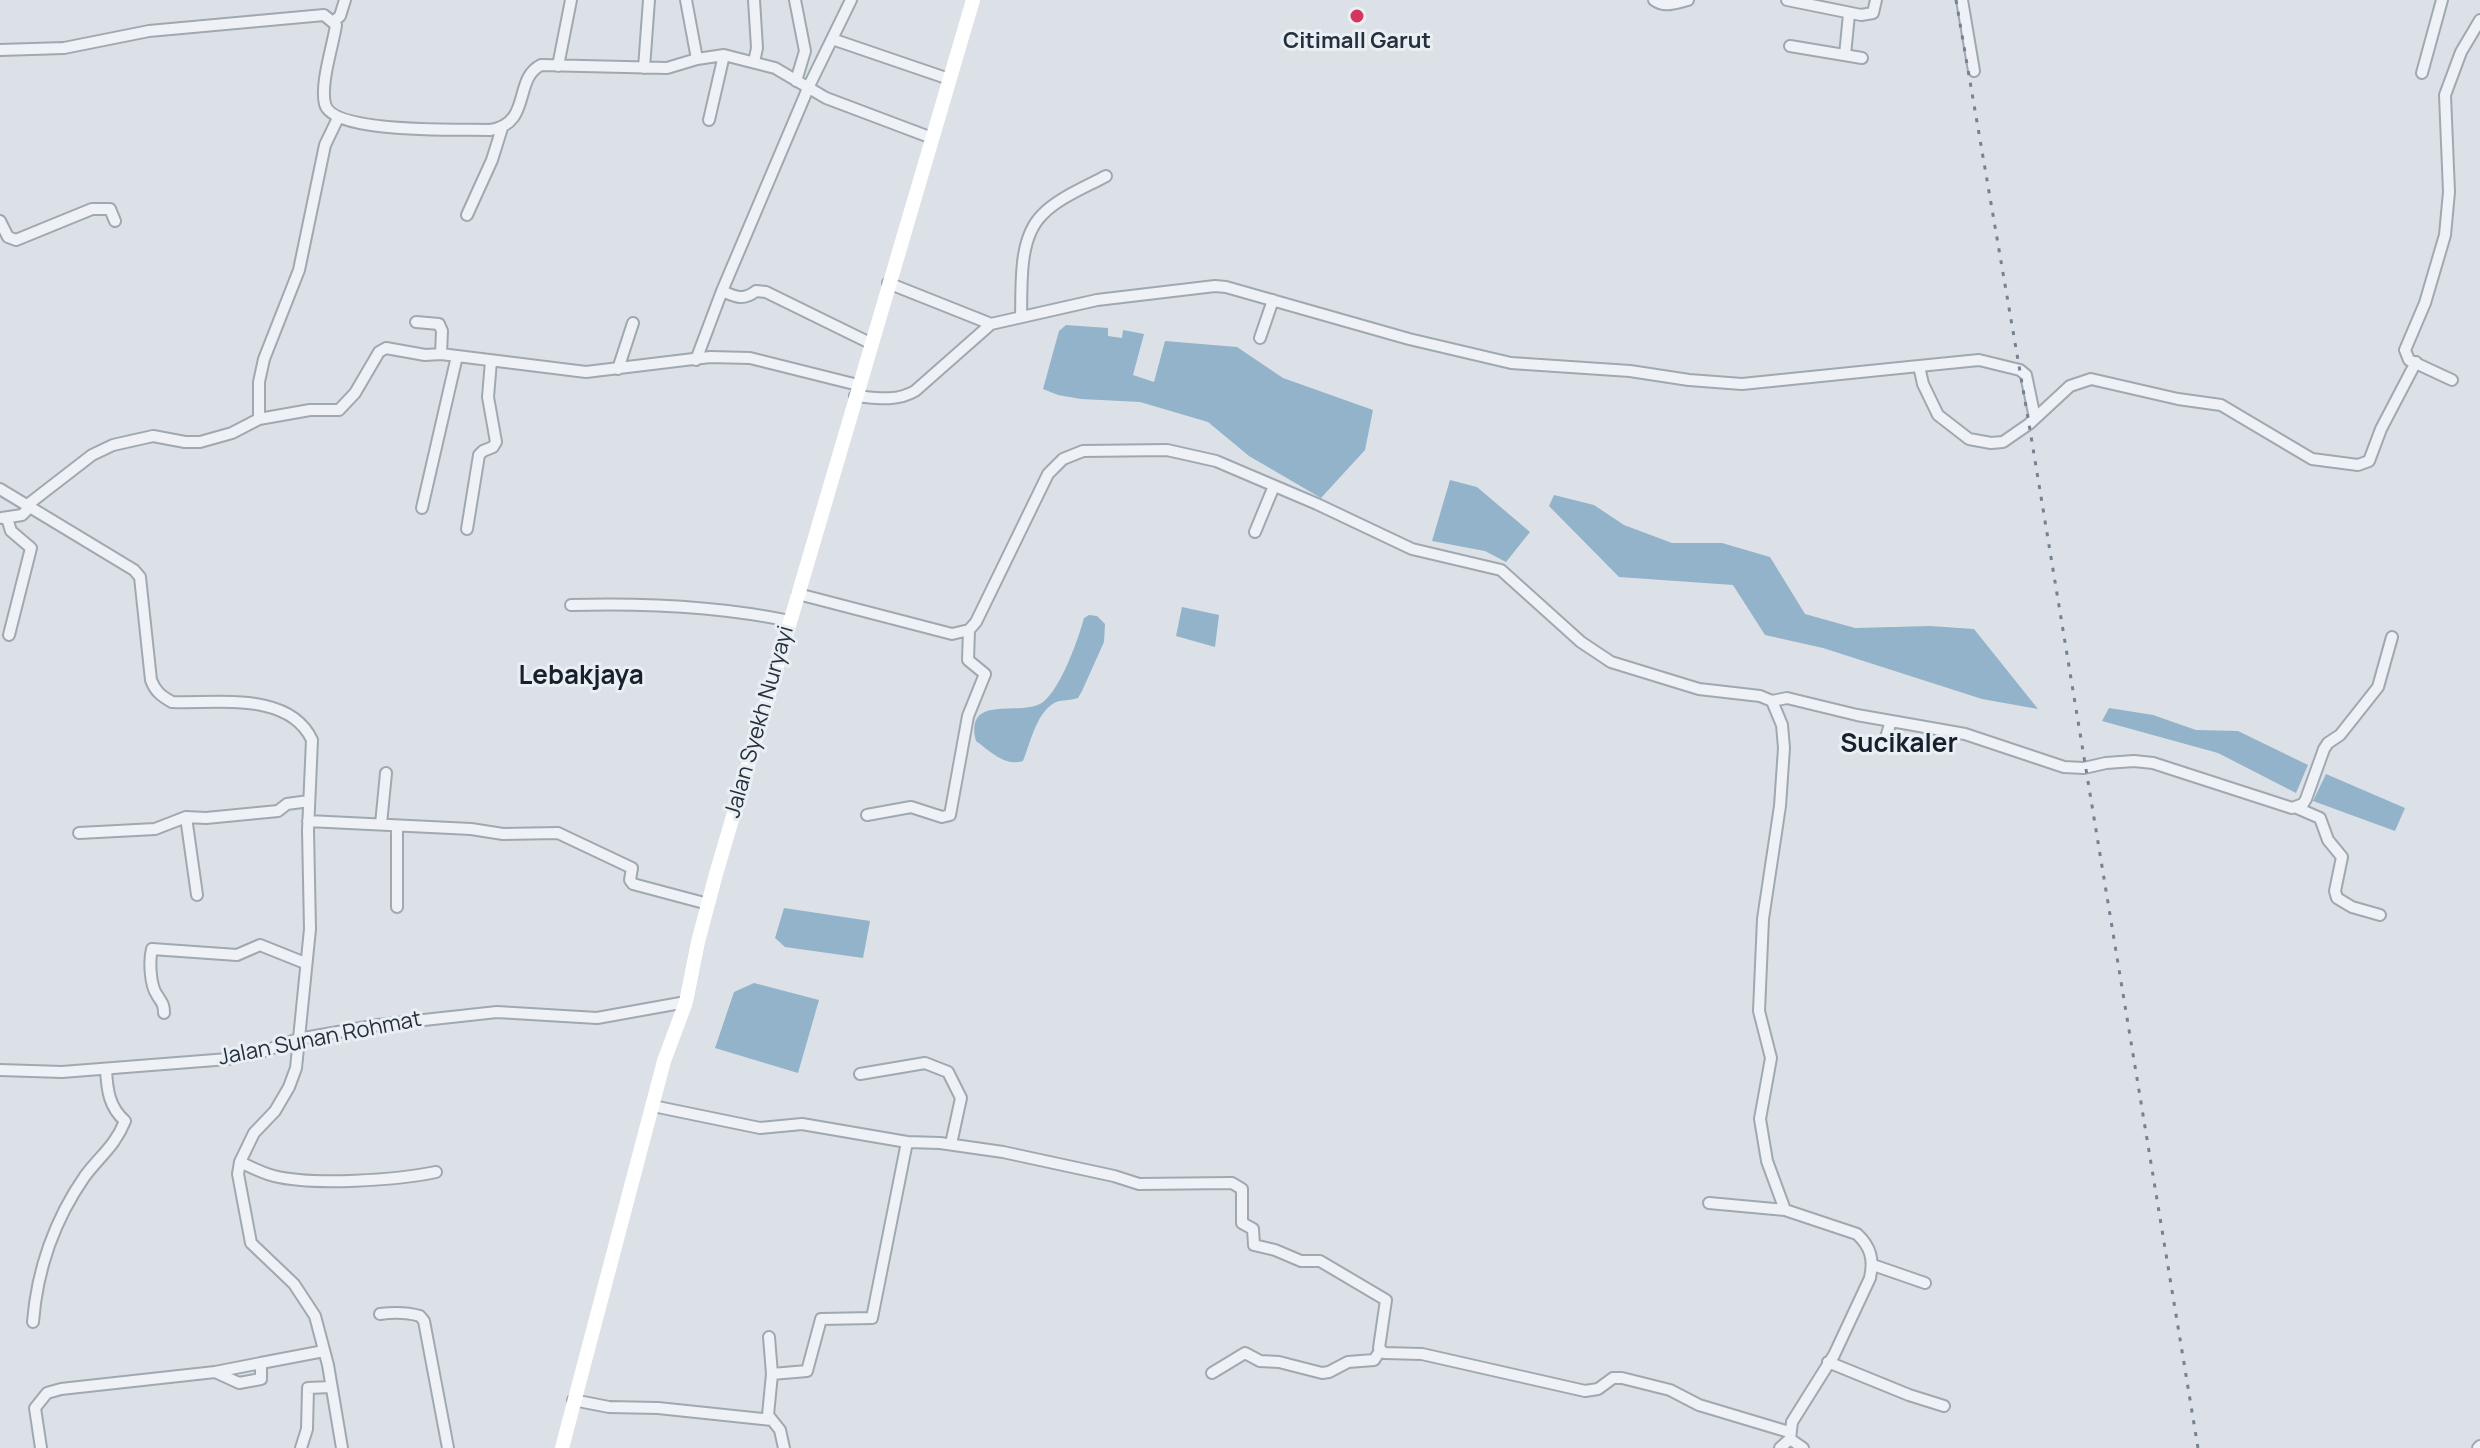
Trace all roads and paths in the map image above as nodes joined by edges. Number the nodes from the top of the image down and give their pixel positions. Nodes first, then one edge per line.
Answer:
1 (345, 0) edge
2 (571, 0) edge
3 (649, 0) edge
4 (686, 0) edge
5 (754, 0) edge
6 (795, 0) edge
7 (851, 0) edge
8 (973, 0) edge
9 (1654, 0) edge
10 (1688, 0) edge
11 (1787, 0) edge
12 (1876, 0) edge
13 (1962, 0) edge
14 (2442, 0) edge
15 (1836, 5) edge
16 (1849, 14) junction
17 (2480, 20) edge
18 (334, 21) junction
19 (832, 39) junction
20 (1790, 46) dead end
21 (0, 50) edge
22 (724, 55) junction
23 (1845, 55) junction
24 (1862, 58) dead end
25 (697, 59) junction
26 (754, 62) junction
27 (558, 66) junction
28 (644, 68) junction
29 (1974, 71) dead end
30 (2422, 73) dead end
31 (949, 79) junction
32 (796, 81) junction
33 (809, 86) junction
34 (338, 118) junction
35 (709, 120) dead end
36 (502, 128) junction
37 (932, 138) junction
38 (1106, 176) dead end
39 (467, 215) dead end
40 (0, 221) edge
41 (115, 221) dead end
42 (888, 283) junction
43 (722, 291) junction
44 (1273, 300) junction
45 (1021, 317) junction
46 (416, 322) dead end
47 (633, 323) dead end
48 (991, 324) junction
49 (1260, 338) dead end
50 (870, 343) junction
51 (441, 354) junction
52 (457, 356) junction
53 (696, 360) junction
54 (491, 361) junction
55 (2416, 362) junction
56 (1919, 366) junction
57 (618, 369) junction
58 (2452, 380) dead end
59 (856, 390) junction
60 (2035, 418) junction
61 (259, 419) junction
62 (1274, 486) junction
63 (0, 489) edge
64 (422, 508) dead end
65 (26, 510) junction
66 (2, 519) edge
67 (467, 529) dead end
68 (1255, 532) dead end
69 (798, 594) junction
70 (571, 605) dead end
71 (790, 621) junction
72 (969, 630) junction
73 (9, 635) dead end
74 (2392, 637) dead end
75 (1772, 701) junction
76 (1891, 721) junction
77 (1884, 744) dead end
78 (386, 773) dead end
79 (309, 801) junction
80 (2297, 808) junction
81 (867, 815) dead end
82 (186, 817) junction
83 (308, 821) junction
84 (381, 824) junction
85 (397, 826) junction
86 (79, 833) dead end
87 (197, 895) dead end
88 (708, 904) junction
89 (397, 907) dead end
90 (2380, 915) dead end
91 (305, 963) junction
92 (686, 1002) junction
93 (164, 1013) dead end
94 (298, 1039) junction
95 (106, 1069) junction
96 (0, 1070) edge
97 (860, 1074) dead end
98 (653, 1106) junction
99 (907, 1142) junction
100 (951, 1144) junction
101 (240, 1162) junction
102 (436, 1172) dead end
103 (1709, 1203) dead end
104 (1785, 1210) junction
105 (1873, 1265) junction
106 (1925, 1283) dead end
107 (380, 1314) dead end
108 (33, 1322) dead end
109 (769, 1337) dead end
110 (324, 1351) junction
111 (1380, 1351) junction
112 (1828, 1362) junction
113 (261, 1363) junction
114 (215, 1372) junction
115 (1212, 1373) dead end
116 (772, 1374) junction
117 (331, 1387) junction
118 (573, 1400) junction
119 (1944, 1406) dead end
120 (772, 1420) junction
121 (1790, 1436) junction
122 (41, 1448) edge
123 (301, 1448) edge
124 (342, 1448) edge
125 (448, 1448) edge
126 (562, 1448) edge
127 (784, 1448) edge
128 (1780, 1448) edge
129 (1803, 1448) edge

1 - 18 street
2 - 27 street
3 - 28 street
4 - 25 street
5 - 26 street
6 - 32 street
7 - 19 street
8 - 31 main road, Jalan Syekh Nuryayi
9 - 10 street
11 - 15 street
12 - 16 street
13 - 29 street
14 - 30 street
15 - 16 street
16 - 23 street
17 - 55 street
18 - 21 street
18 - 34 street
19 - 31 street
19 - 33 street
20 - 23 street
22 - 25 street
22 - 26 street
22 - 35 street
23 - 24 street
25 - 28 street
26 - 32 street
27 - 28 street
27 - 36 street
31 - 37 main road, Jalan Syekh Nuryayi
32 - 33 street
33 - 37 street
33 - 43 street
34 - 36 street
34 - 61 street
36 - 39 street
37 - 42 main road, Jalan Syekh Nuryayi
38 - 45 street
40 - 41 street
42 - 48 street
42 - 50 main road, Jalan Syekh Nuryayi
43 - 50 street
43 - 53 street
44 - 45 street
44 - 49 street
44 - 56 street
45 - 48 street
46 - 51 street
47 - 57 street
48 - 59 street
50 - 59 main road, Jalan Syekh Nuryayi
51 - 52 street
51 - 61 street
52 - 54 street
52 - 64 street
53 - 57 street
53 - 59 street
54 - 57 street
54 - 67 street
55 - 58 street
55 - 60 street
56 - 60 street
56 - 60 street
59 - 69 main road, Jalan Syekh Nuryayi
61 - 65 street
62 - 68 street
62 - 72 street
62 - 75 street
63 - 65 street
65 - 66 street
65 - 79 street
66 - 73 street
69 - 71 main road, Jalan Syekh Nuryayi
69 - 72 street
70 - 71 street
71 - 88 main road, Jalan Syekh Nuryayi
72 - 81 street
74 - 80 street
75 - 76 street
75 - 104 street
76 - 77 street
76 - 80 street
78 - 84 street
79 - 82 street
79 - 83 street
80 - 90 street
82 - 86 street
82 - 87 street
83 - 84 street
83 - 91 street
84 - 85 street
85 - 88 street
85 - 89 street
88 - 92 main road, Jalan Syekh Nuryayi
91 - 93 street
91 - 94 street
92 - 94 street, Jalan Sunan Rohmat
92 - 98 main road, Jalan Syekh Nuryayi
94 - 95 street, Jalan Sunan Rohmat
94 - 101 street
95 - 96 street, Jalan Sunan Rohmat
95 - 108 street
97 - 100 street
98 - 99 street
98 - 118 main road, Jalan Syekh Nuryayi
99 - 100 street
99 - 116 street
100 - 111 street
101 - 102 street
101 - 110 street
103 - 104 street
104 - 105 street
105 - 106 street
105 - 112 street
107 - 125 street
109 - 116 street
110 - 113 street
110 - 117 street
111 - 115 street
111 - 121 street
112 - 119 street
112 - 121 street
113 - 114 street
113 - 114 street
114 - 122 street
116 - 120 street
117 - 123 street
117 - 124 street
118 - 120 street
118 - 126 main road, Jalan Syekh Nuryayi
120 - 127 street
121 - 128 street
121 - 129 street

